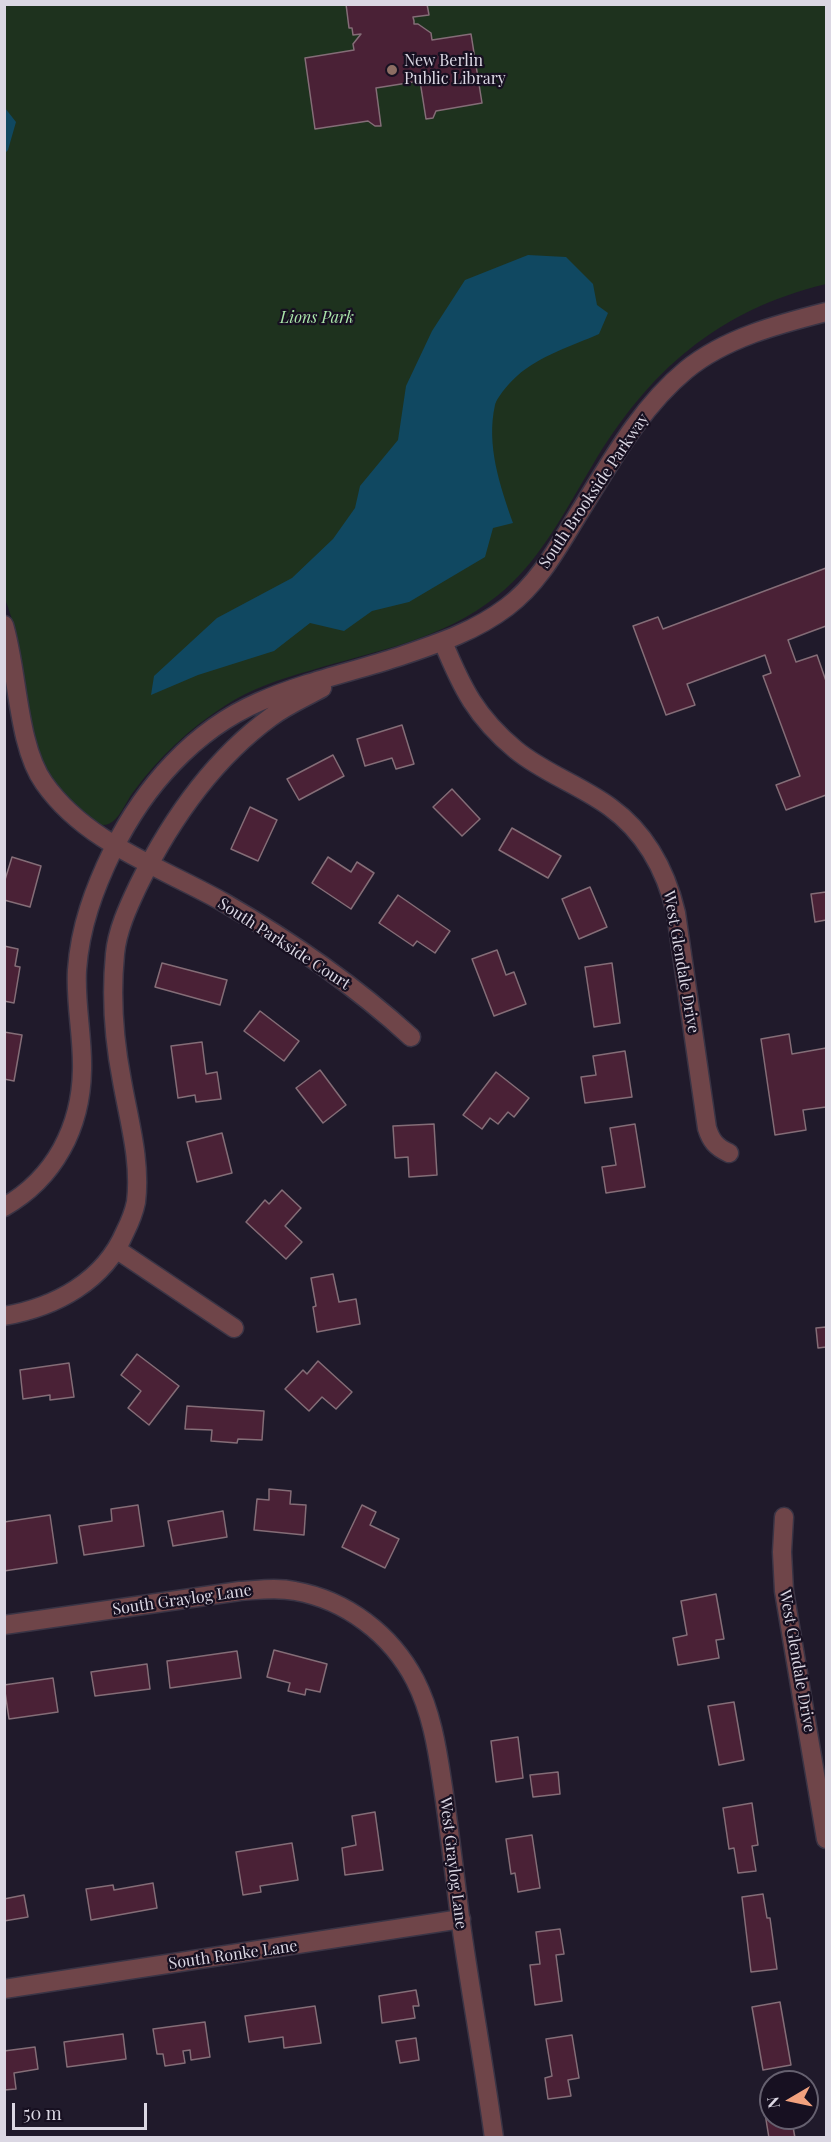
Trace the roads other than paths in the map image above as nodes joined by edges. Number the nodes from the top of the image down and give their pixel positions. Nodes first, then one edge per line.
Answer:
1 (826, 312) edge
2 (4, 625) edge
3 (443, 642) junction
4 (360, 669) junction
5 (11, 694) edge
6 (115, 846) junction
7 (149, 863) junction
8 (411, 1037) dead end
9 (729, 1153) dead end
10 (4, 1208) edge
11 (117, 1249) junction
12 (4, 1316) edge
13 (234, 1328) dead end
14 (784, 1517) dead end
15 (355, 1616) joint
16 (4, 1625) edge
17 (826, 1839) edge
18 (460, 1920) junction
19 (4, 1989) edge
20 (494, 2138) edge

1 - 3 street, South Brookside Parkway
2 - 5 street, South Parkside Court
3 - 4 street, South Brookside Parkway
3 - 9 street, West Glendale Drive
4 - 6 street, South Brookside Parkway
4 - 7 street, South Brookside Parkway
5 - 6 street, South Parkside Court
6 - 7 street, South Parkside Court
6 - 10 street, South Brookside Parkway
7 - 8 street, South Parkside Court
7 - 11 street, South Brookside Parkway
11 - 12 street, South Brookside Parkway
11 - 13 street
14 - 17 street, West Glendale Drive
15 - 16 street, South Graylog Lane
15 - 18 street, West Graylog Lane
18 - 19 street, South Ronke Lane
18 - 20 street, West Graylog Lane

